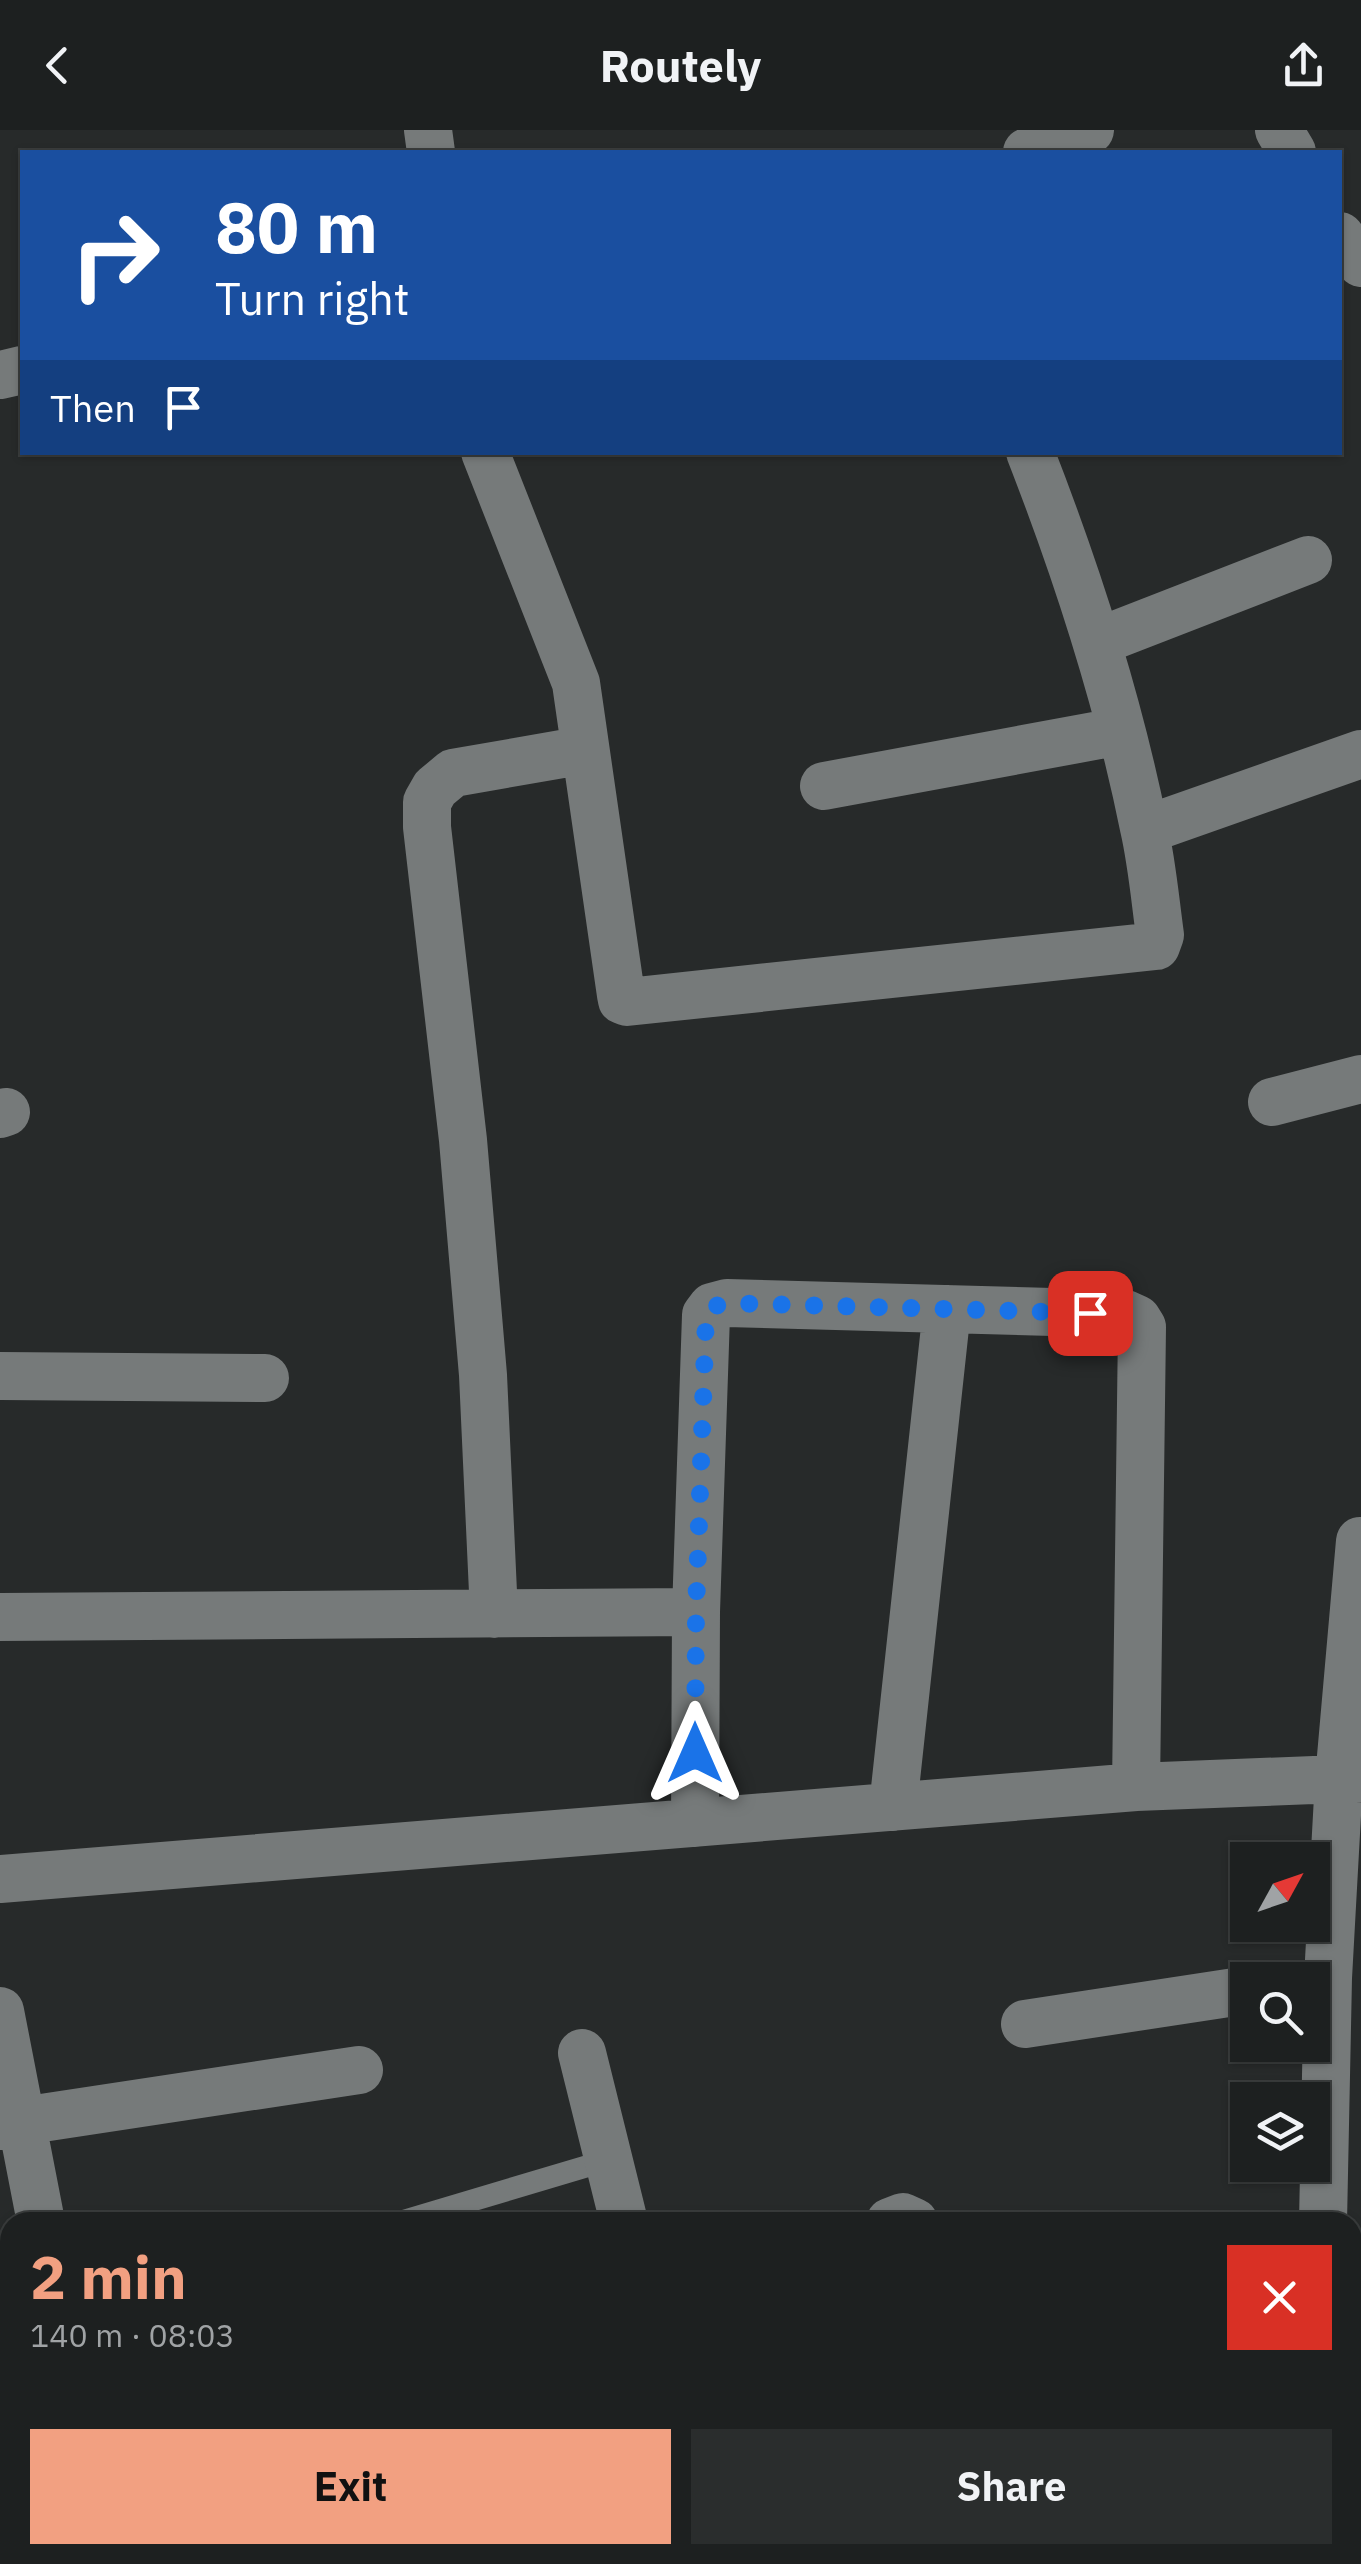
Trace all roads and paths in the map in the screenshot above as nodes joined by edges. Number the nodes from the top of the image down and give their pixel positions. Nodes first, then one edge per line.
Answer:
1 (1090, 130) edge
2 (1033, 150) edge
3 (1342, 239) edge
4 (1361, 263) edge
5 (486, 455) edge
6 (1046, 457) edge
7 (1308, 560) dead end
8 (1097, 642) junction
9 (1121, 730) junction
10 (585, 750) junction
11 (1361, 754) edge
12 (824, 786) dead end
13 (1145, 830) junction
14 (1361, 1079) edge
15 (1272, 1102) dead end
16 (947, 1309) junction
17 (0, 1376) edge
18 (265, 1378) dead end
19 (1360, 1542) edge
20 (696, 1612) junction
21 (494, 1614) junction
22 (0, 1617) edge
23 (1350, 1779) edge
24 (1136, 1787) junction
25 (893, 1807) junction
26 (694, 1823) junction
27 (0, 1879) edge
28 (1330, 1962) edge
29 (1230, 1993) edge
30 (0, 2011) edge
31 (1025, 2024) dead end
32 (582, 2053) dead end
33 (1326, 2062) edge
34 (358, 2070) dead end
35 (11, 2124) edge
36 (608, 2160) junction
37 (39, 2212) edge
38 (434, 2212) edge
39 (621, 2212) edge
40 (1323, 2212) edge

1 - 2 street
3 - 4 street
5 - 10 street
6 - 8 street
7 - 8 street
8 - 9 street
9 - 12 street
9 - 13 street
10 - 13 street
10 - 21 street
11 - 13 street
14 - 15 street
16 - 20 street
16 - 24 street
16 - 25 street
17 - 18 street
19 - 23 street
20 - 21 street
20 - 26 street
21 - 22 street
23 - 24 street
23 - 28 street
24 - 25 street
25 - 26 street
26 - 27 street
29 - 31 street
30 - 35 street
32 - 36 street
33 - 40 street
34 - 35 street
35 - 37 street
36 - 38 lane
36 - 39 street

